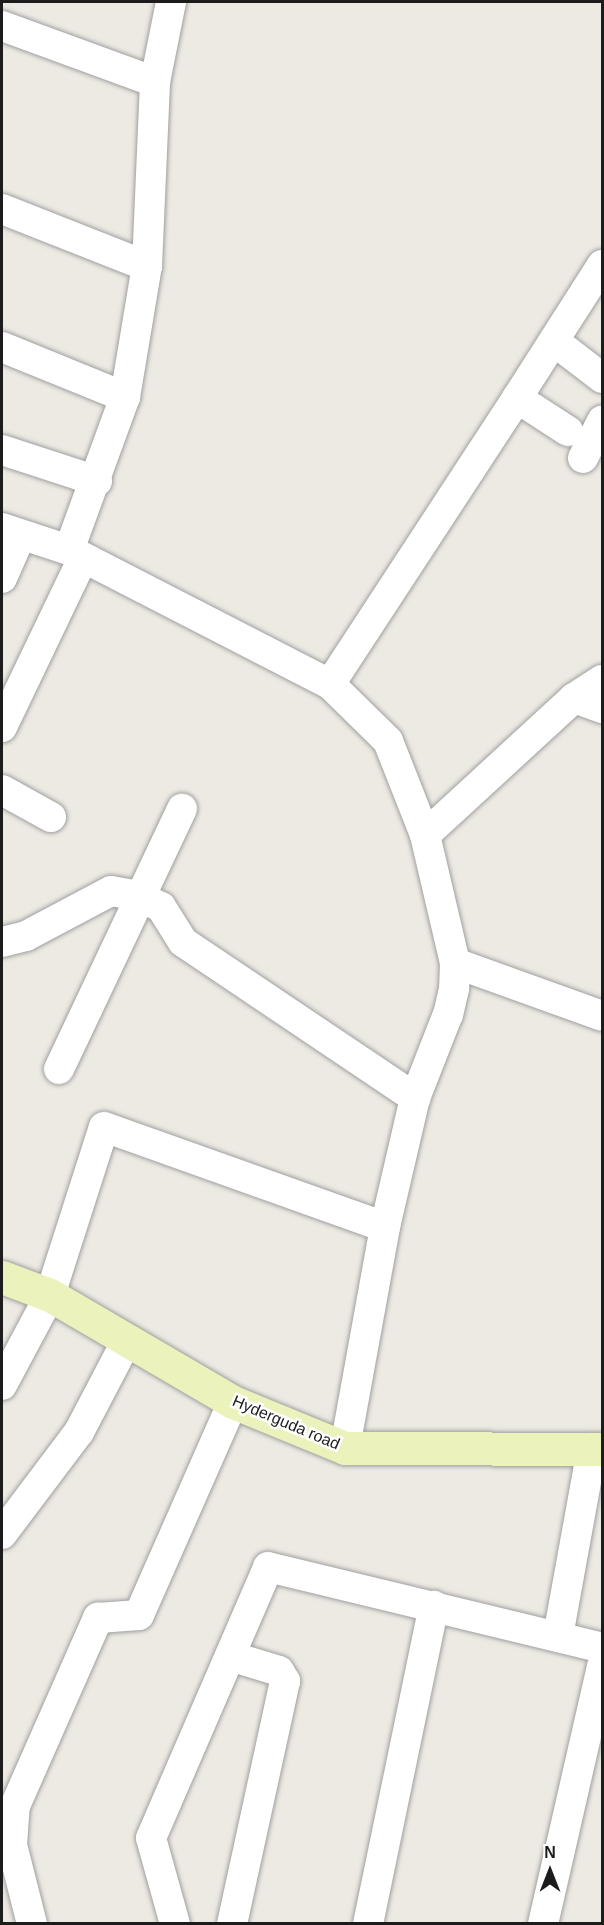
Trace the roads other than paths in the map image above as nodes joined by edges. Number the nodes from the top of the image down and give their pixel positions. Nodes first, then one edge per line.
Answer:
1 (171, 2) edge
2 (2, 27) edge
3 (155, 82) junction
4 (2, 209) edge
5 (603, 265) edge
6 (147, 266) junction
7 (554, 341) junction
8 (2, 347) edge
9 (603, 378) edge
10 (125, 397) junction
11 (517, 398) junction
12 (603, 421) edge
13 (567, 431) dead end
14 (2, 450) edge
15 (584, 458) dead end
16 (97, 481) junction
17 (11, 531) edge
18 (76, 554) junction
19 (2, 578) edge
20 (603, 680) edge
21 (330, 684) junction
22 (574, 698) junction
23 (603, 708) edge
24 (2, 727) edge
25 (2, 790) edge
26 (182, 809) dead end
27 (51, 817) dead end
28 (425, 835) junction
29 (140, 896) junction
30 (2, 942) edge
31 (455, 963) junction
32 (603, 1016) edge
33 (59, 1069) dead end
34 (415, 1098) junction
35 (385, 1227) junction
36 (2, 1277) edge
37 (50, 1295) junction
38 (127, 1340) junction
39 (2, 1385) edge
40 (233, 1402) junction
41 (597, 1448) edge
42 (345, 1449) junction
43 (2, 1534) edge
44 (434, 1606) junction
45 (558, 1636) junction
46 (603, 1648) edge
47 (230, 1656) junction
48 (603, 1666) edge
49 (32, 1923) edge
50 (176, 1923) edge
51 (232, 1923) edge
52 (368, 1923) edge
53 (543, 1923) edge

1 - 3 street
2 - 3 street
3 - 6 street
4 - 6 street
5 - 7 street
6 - 10 street
7 - 9 street
7 - 11 street
8 - 10 street
10 - 16 street
11 - 13 street
11 - 21 street
12 - 15 street
14 - 16 street
16 - 18 street
17 - 18 street
17 - 19 street
18 - 21 street
18 - 24 street
20 - 22 street
21 - 28 street
22 - 23 street
22 - 28 street
25 - 27 street
26 - 29 street
28 - 31 street
29 - 30 street
29 - 33 street
29 - 34 street
31 - 32 street
31 - 34 street
34 - 35 street
35 - 37 street
35 - 42 street
36 - 37 street, Hyderguda road
37 - 38 street, Hyderguda road
37 - 39 street
38 - 40 street, Hyderguda road
38 - 43 street
40 - 42 street, Hyderguda road
40 - 49 street
41 - 42 street, Hyderguda road
41 - 45 street
44 - 45 street
44 - 47 street
44 - 52 street
45 - 46 street
47 - 50 street
47 - 51 street
48 - 53 street

